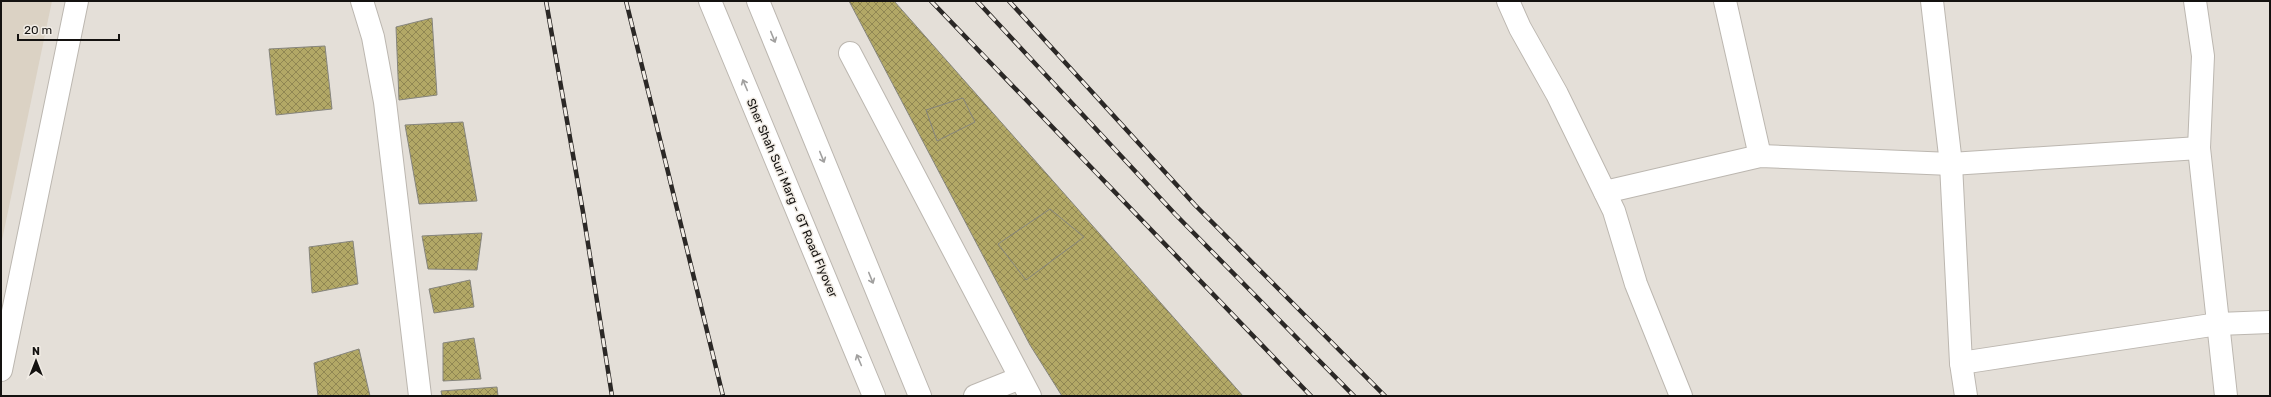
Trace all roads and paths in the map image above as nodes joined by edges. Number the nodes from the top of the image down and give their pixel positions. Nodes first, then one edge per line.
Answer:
1 (77, 1) edge
2 (362, 1) edge
3 (710, 1) edge
4 (758, 1) edge
5 (1508, 1) edge
6 (1725, 1) edge
7 (1932, 1) edge
8 (2195, 1) edge
9 (850, 53) dead end
10 (2199, 148) junction
11 (1760, 156) junction
12 (1951, 164) junction
13 (1605, 192) junction
14 (2270, 322) edge
15 (2218, 324) junction
16 (1961, 363) junction
17 (1, 370) edge
18 (1025, 387) edge
19 (420, 396) edge
20 (874, 396) edge
21 (920, 396) edge
22 (975, 396) edge
23 (1681, 396) edge
24 (1966, 396) edge
25 (2226, 396) edge

1 - 17 street
2 - 19 street
20 -> 3 street, Sher Shah Suri Marg - GT Road Flyover
4 -> 21 street
5 - 13 street
6 - 11 street
7 - 12 street
8 - 10 street
9 - 18 street
10 - 12 street
10 - 15 street
11 - 12 street
11 - 13 street
12 - 16 street
13 - 23 street
14 - 15 street
15 - 16 street
15 - 25 street
16 - 24 street
18 - 22 street

